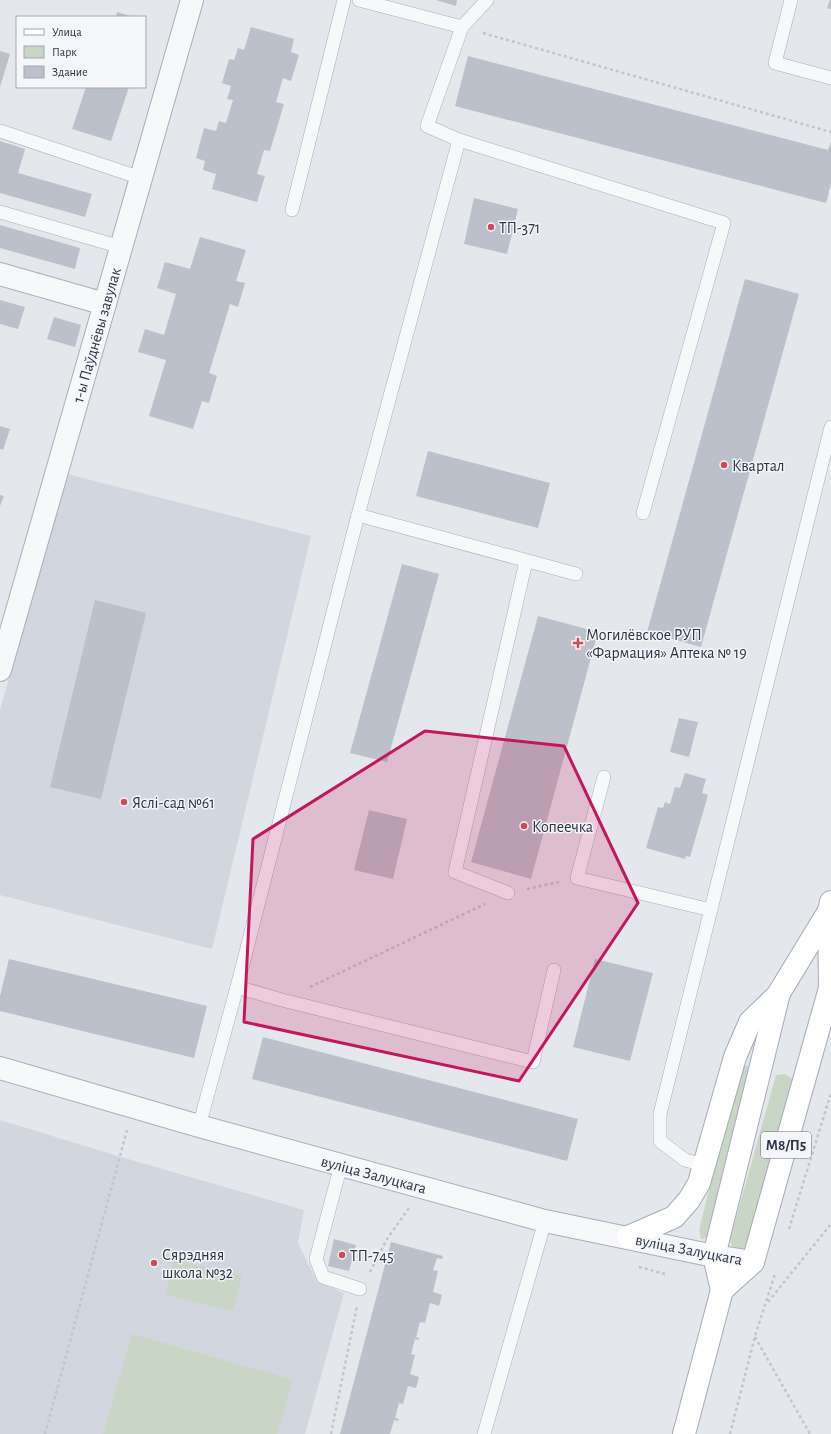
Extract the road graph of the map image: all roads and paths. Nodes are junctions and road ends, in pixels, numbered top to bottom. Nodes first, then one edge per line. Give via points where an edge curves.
1 (192, 0) edge
2 (344, 0) edge
3 (359, 0) edge
4 (487, 0) edge
5 (791, 0) edge
6 (462, 27) junction
7 (831, 78) edge
8 (0, 130) edge
9 (831, 132) edge
10 (459, 140) junction
11 (141, 178) junction
12 (292, 210) dead end
13 (0, 212) edge
14 (121, 247) junction
15 (0, 274) edge
16 (105, 304) junction
17 (831, 427) edge
18 (643, 513) dead end
19 (358, 515) junction
20 (526, 561) junction
21 (576, 574) dead end
22 (0, 670) edge
23 (604, 777) dead end
24 (577, 878) junction
25 (508, 893) junction
26 (830, 907) edge
27 (711, 910) junction
28 (554, 970) dead end
29 (237, 987) junction
30 (780, 993) junction
31 (282, 1000) junction
32 (0, 1068) edge
33 (129, 1125) dead end
34 (199, 1126) junction
35 (341, 1165) junction
36 (704, 1165) junction
37 (545, 1221) junction
38 (831, 1224) edge
39 (628, 1237) junction
40 (714, 1256) junction
41 (753, 1262) junction
42 (636, 1266) dead end
43 (665, 1274) dead end
44 (360, 1290) dead end
45 (722, 1290) junction
46 (766, 1304) dead end
47 (755, 1336) dead end
48 (45, 1434) edge
49 (484, 1434) edge
50 (684, 1434) edge
51 (810, 1434) edge

1 - 11 street, 1-ы Паўднёвы завулак
2 - 12 lane
3 - 6 lane
4 - 6 lane
5 - 7 lane via 775,63
6 - 9 path
6 - 10 lane via 427,126
8 - 11 lane
10 - 18 lane via 724,223
10 - 19 lane
11 - 14 street, 1-ы Паўднёвы завулак
13 - 14 lane
14 - 16 street, 1-ы Паўднёвы завулак
15 - 16 street
16 - 22 street, 1-ы Паўднёвы завулак
17 - 27 lane
19 - 20 lane
19 - 29 lane
20 - 21 lane
20 - 25 lane via 455,872
23 - 24 lane
24 - 25 path
24 - 27 lane
25 - 31 path
26 - 30 main road
26 - 41 main road, М8/П5 via 830,988
27 - 36 lane via 660,1114 660,1141 685,1160
28 - 31 lane via 533,1062
29 - 31 lane
29 - 34 lane
30 - 36 main road via 750,1022 735,1057
30 - 40 main road
32 - 34 street, вуліца Залуцкага
33 - 48 path
34 - 35 street, вуліца Залуцкага
35 - 37 street, вуліца Залуцкага
35 - 44 lane via 316,1260 323,1277
36 - 39 main road via 699,1183 674,1217
37 - 39 street, вуліца Залуцкага
37 - 49 lane
38 - 46 path
39 - 40 street, вуліца Залуцкага
40 - 41 street, вуліца Залуцкага
40 - 45 main road
41 - 45 main road
42 - 43 path
45 - 50 main road
47 - 51 path

